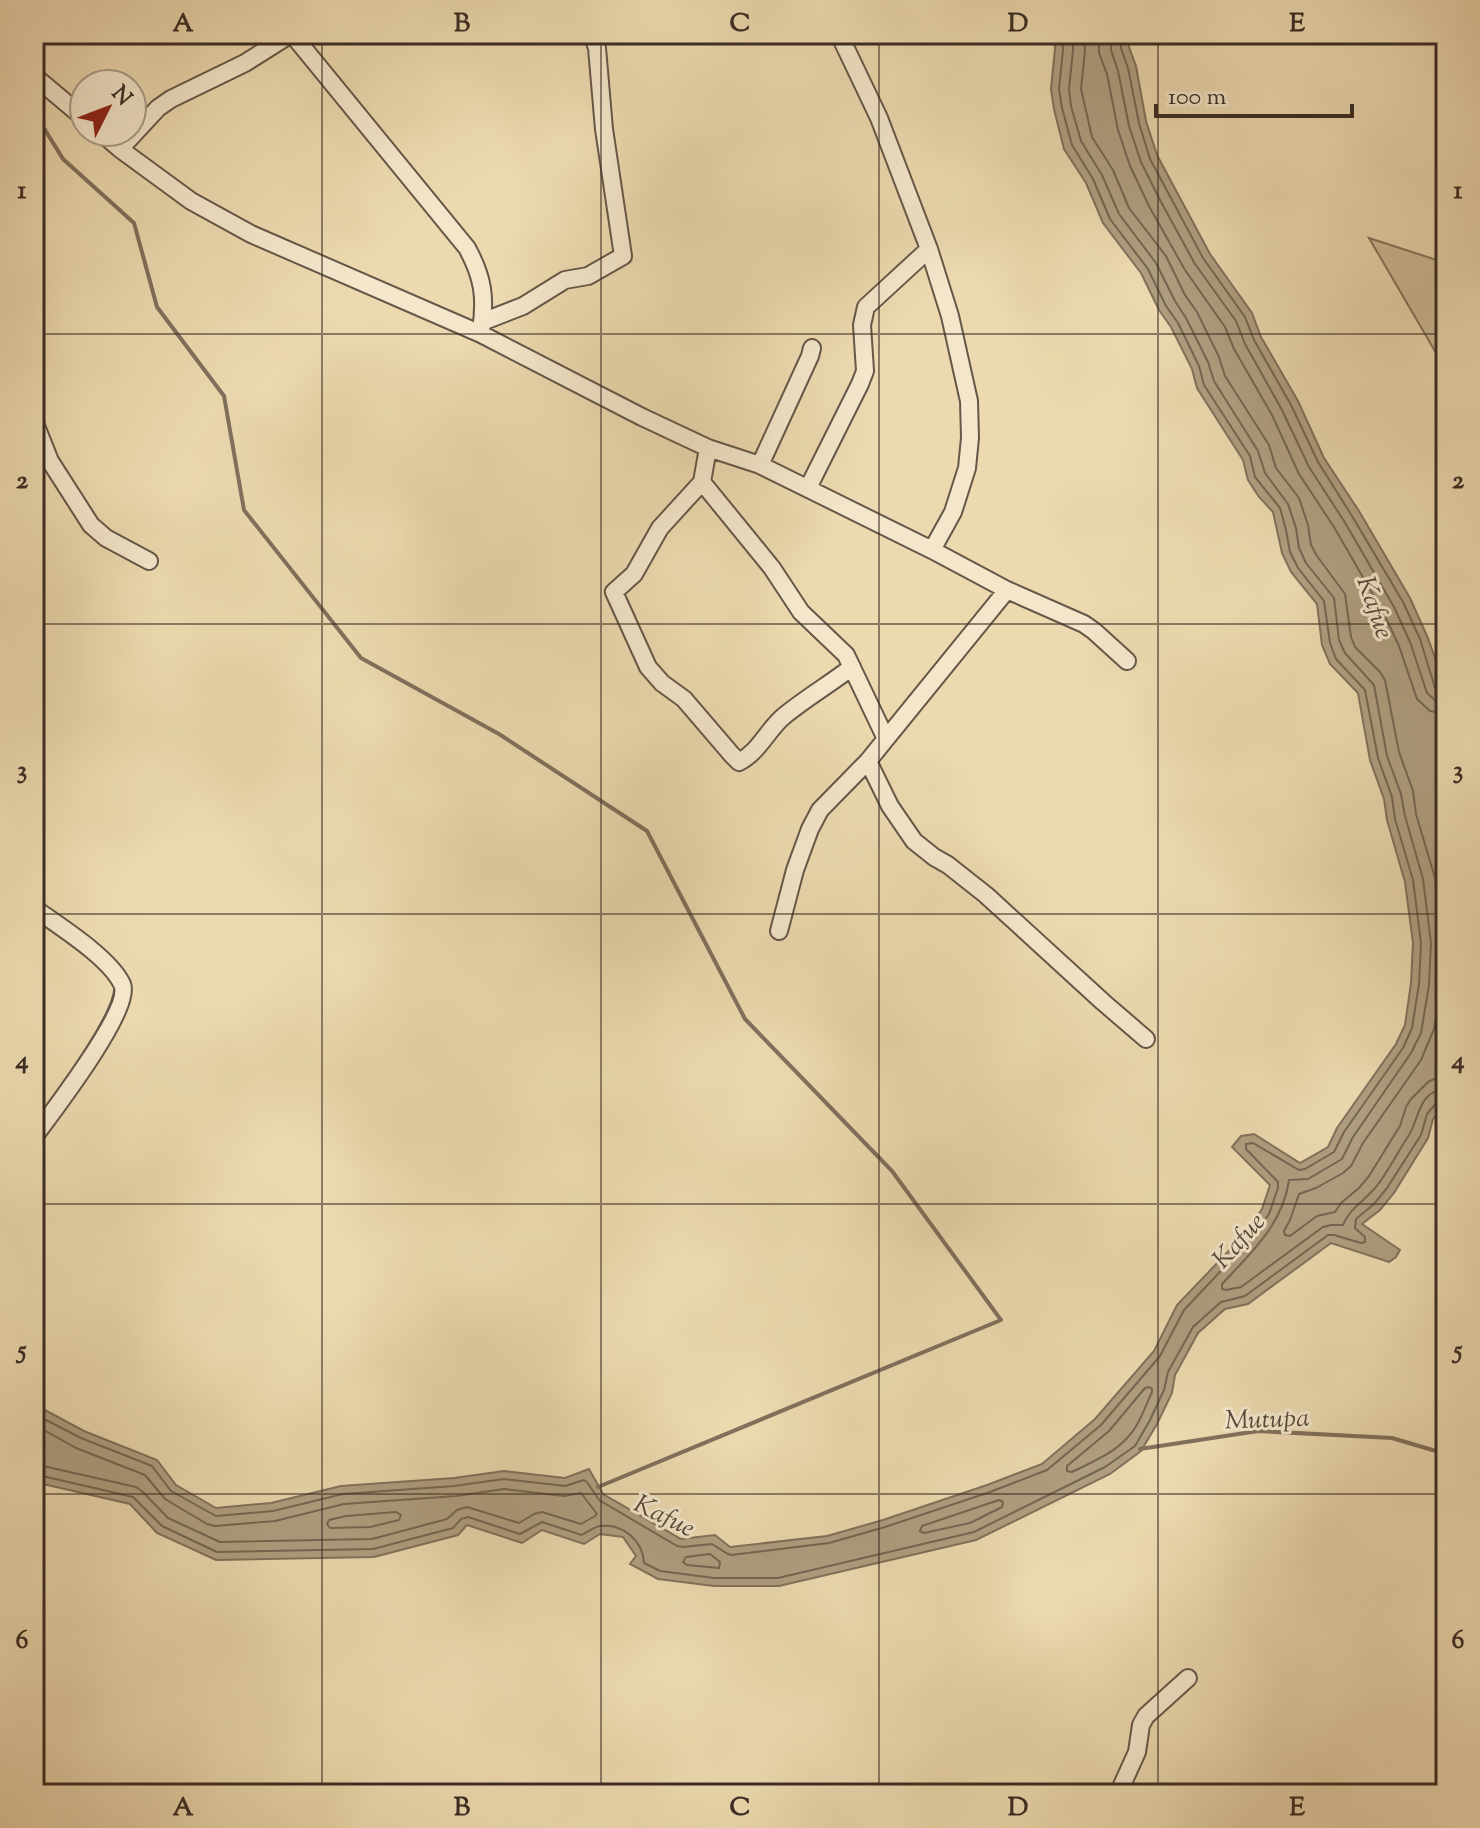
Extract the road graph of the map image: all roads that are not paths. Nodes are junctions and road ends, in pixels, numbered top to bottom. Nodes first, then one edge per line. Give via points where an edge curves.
1 (291, 34) edge
2 (592, 34) edge
3 (839, 34) edge
4 (34, 76) edge
5 (68, 105) edge
6 (120, 149) joint
7 (929, 249) junction
8 (482, 328) junction
9 (812, 348) dead end
10 (34, 421) edge
11 (708, 448) junction
12 (760, 465) junction
13 (702, 482) junction
14 (808, 488) junction
15 (932, 550) junction
16 (149, 561) dead end
17 (1007, 590) junction
18 (1127, 661) dead end
19 (852, 667) junction
20 (886, 739) junction
21 (868, 761) junction
22 (34, 908) edge
23 (779, 931) dead end
24 (1146, 1039) dead end
25 (34, 1137) edge
26 (1188, 1678) dead end
27 (1118, 1794) edge

1 - 6 street via 171,99
1 - 8 street via 467,248 484,293
2 - 8 street via 623,256 588,276 565,280
3 - 7 street via 879,118
4 - 5 street
6 - 8 street via 191,201 251,234
7 - 14 street via 866,307 865,371
7 - 15 street via 969,401 970,438 963,483
8 - 11 street
9 - 12 street
10 - 16 street via 50,461 91,525
11 - 12 street
11 - 13 street
12 - 14 street
13 - 19 street via 801,612
13 - 19 street via 660,528 634,574 614,592 653,674 684,699 739,762 781,718
14 - 15 street
15 - 17 street
17 - 18 street via 1084,624
17 - 20 street
19 - 20 street
20 - 21 street
21 - 23 street via 815,819
21 - 24 street via 914,841 986,895
22 - 25 street via 93,952 124,990 93,1055
26 - 27 street via 1146,1716

